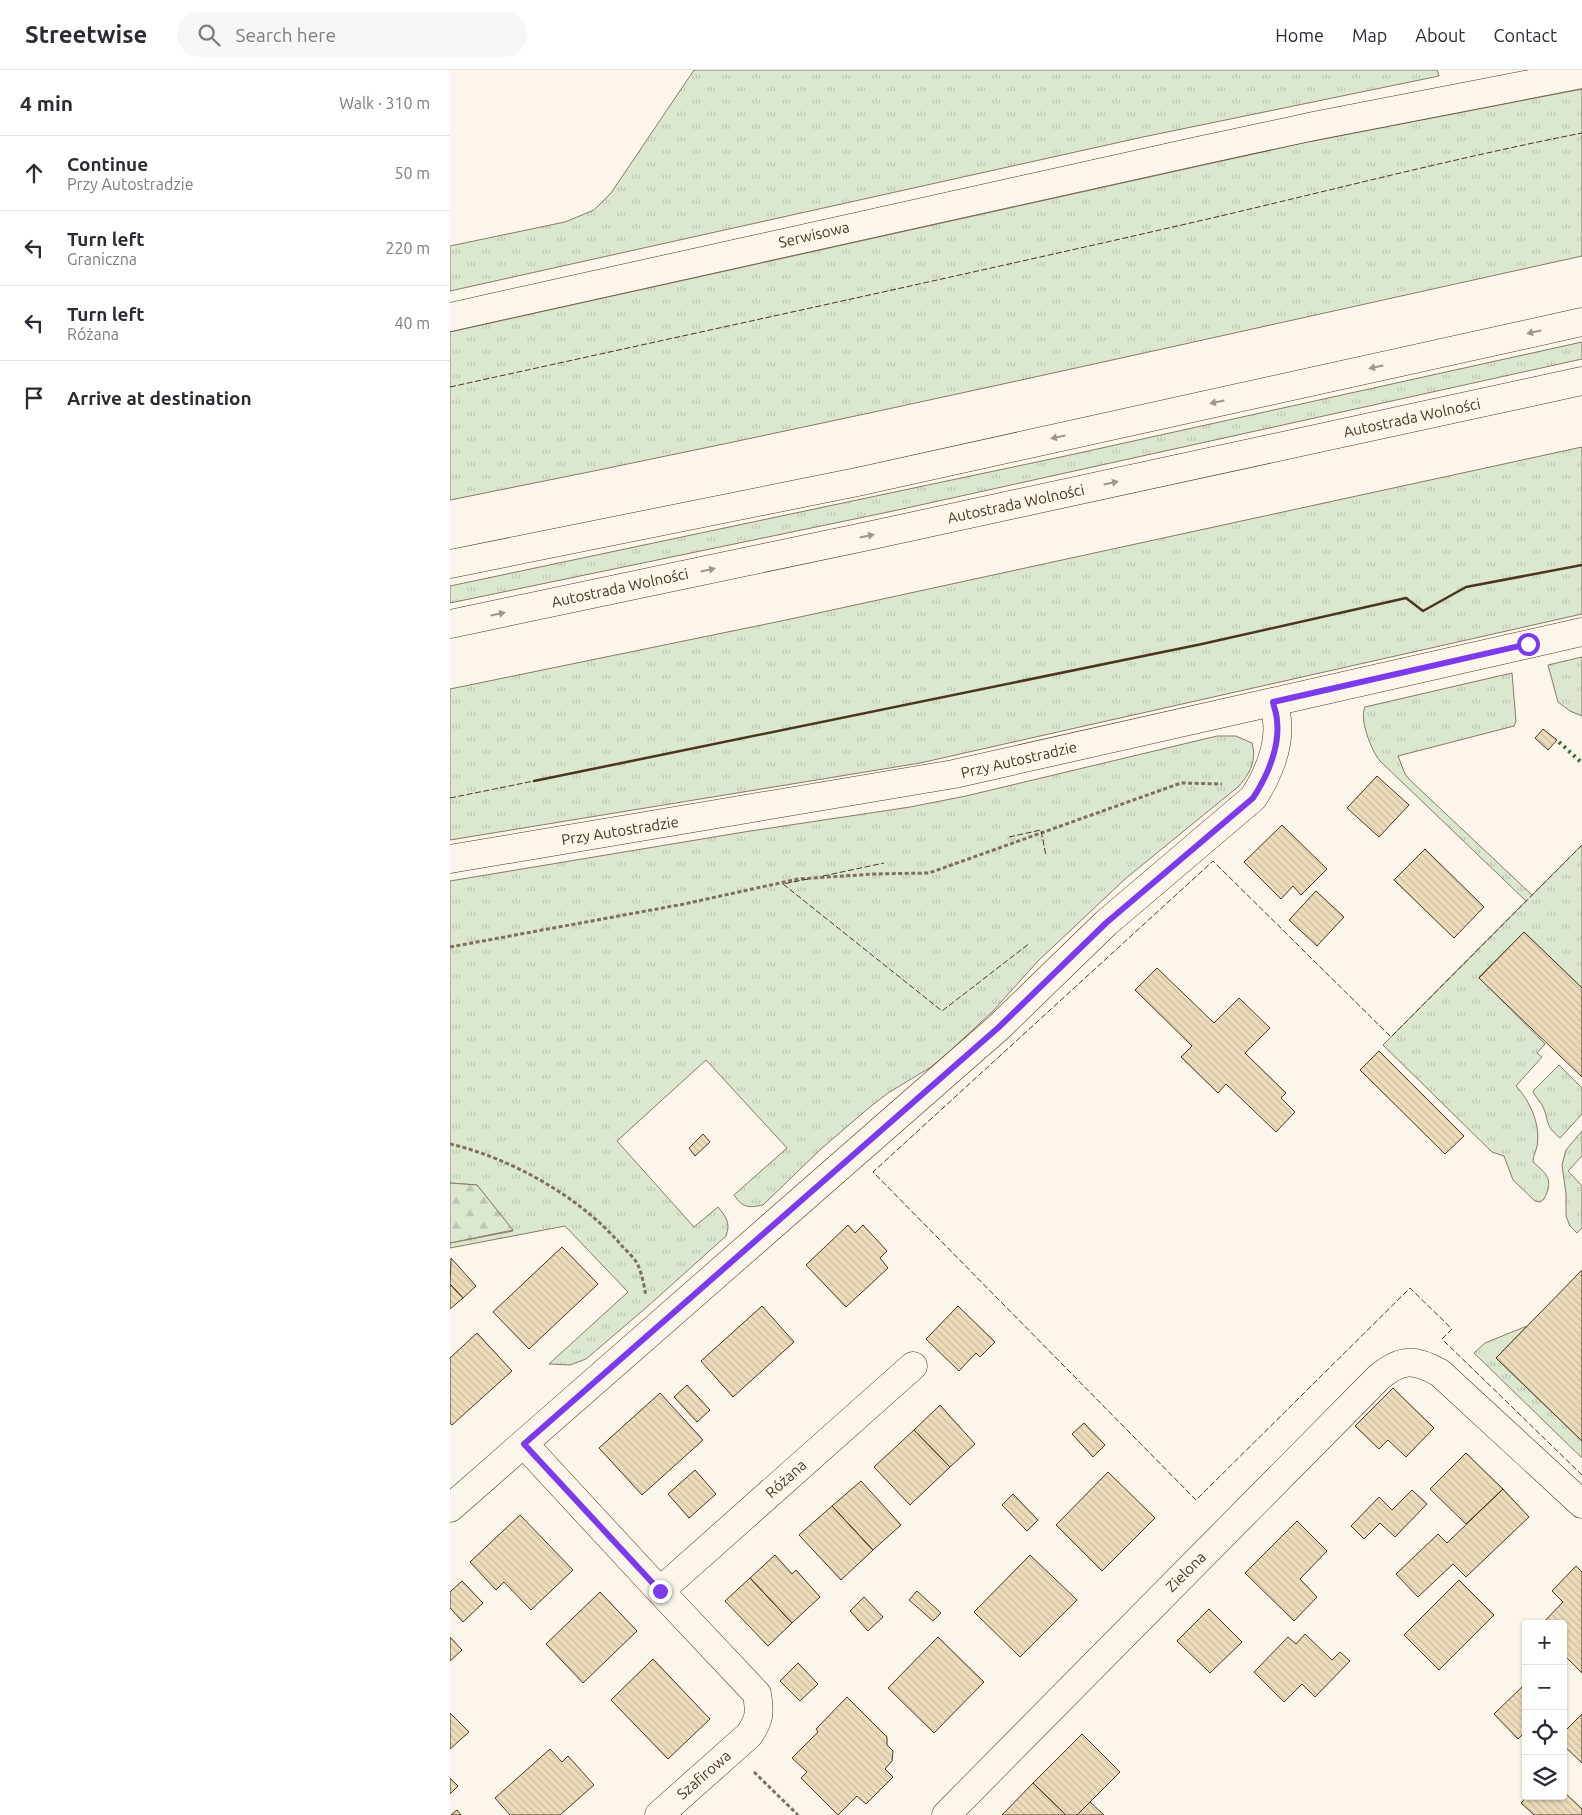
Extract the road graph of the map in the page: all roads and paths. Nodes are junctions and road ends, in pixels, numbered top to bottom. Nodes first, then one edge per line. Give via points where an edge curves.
1 (1582, 74) edge
2 (450, 317) edge
3 (1582, 322) edge
4 (1582, 381) edge
5 (450, 564) edge
6 (450, 624) edge
7 (1582, 632) edge
8 (1273, 702) junction
9 (1262, 784) junction
10 (450, 859) edge
11 (450, 947) edge
12 (450, 1144) edge
13 (664, 1320) junction
14 (913, 1366) dead end
15 (524, 1444) junction
16 (1582, 1504) edge
17 (450, 1508) edge
18 (660, 1591) junction
19 (740, 1743) junction
20 (659, 1815) edge
21 (798, 1815) edge
22 (946, 1815) edge

1 - 2 main road, Serwisowa via 1178,155
3 -> 5 main road via 857,482
6 -> 4 main road, Autostrada Wolności
7 - 8 main road, Przy Autostradzie
8 - 9 main road via 1278,731
8 - 10 main road, Przy Autostradzie via 909,783
9 - 11 path via 1181,783 929,873 798,879 684,904
9 - 13 main road via 1253,798 1106,923 991,1033
12 - 13 path via 529,1174 581,1207 612,1234 636,1263 647,1302
13 - 15 main road
14 - 18 main road, Różana
15 - 17 main road
15 - 18 main road
16 - 22 main road, Zielona via 1440,1373 1415,1362 1392,1367
18 - 19 main road via 756,1694 760,1710 757,1723
19 - 20 main road, Szafirowa
19 - 21 path

